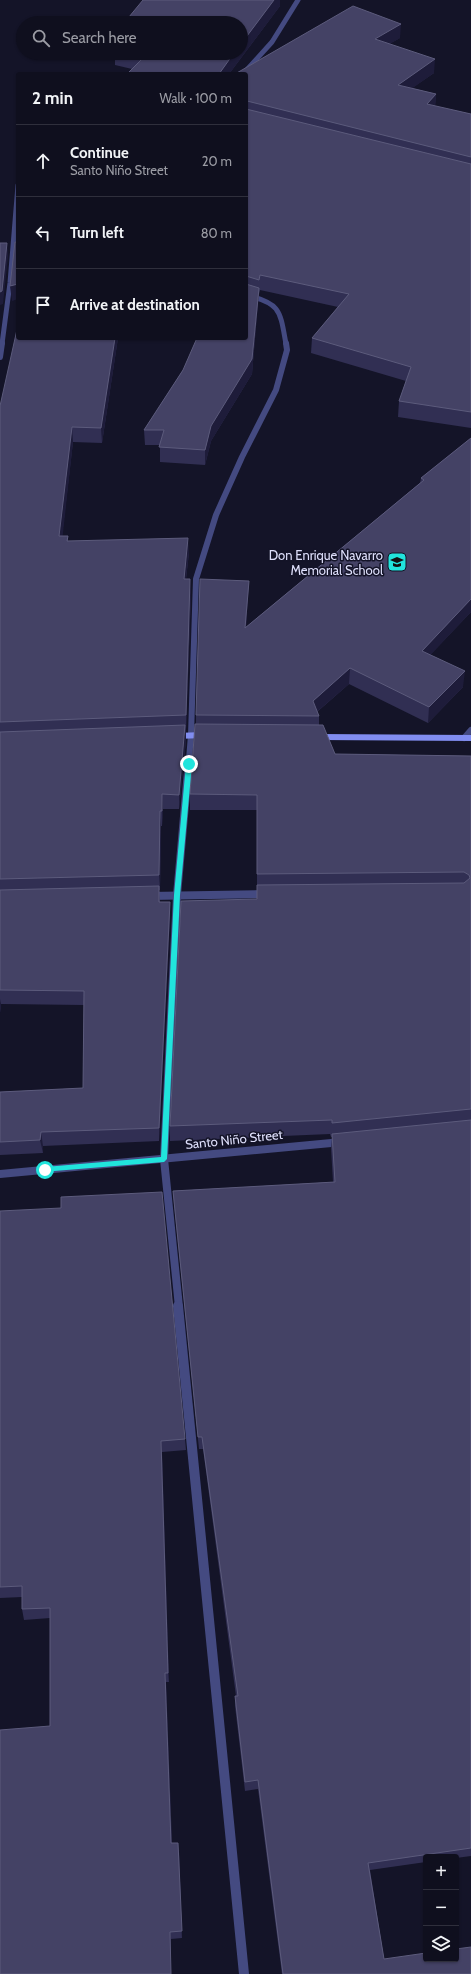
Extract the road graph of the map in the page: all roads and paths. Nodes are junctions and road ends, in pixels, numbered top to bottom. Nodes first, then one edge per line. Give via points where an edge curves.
1 (298, 0) edge
2 (244, 72) edge
3 (16, 210) edge
4 (10, 284) junction
5 (16, 284) edge
6 (248, 295) edge
7 (2, 329) edge
8 (0, 357) edge
9 (471, 730) edge
10 (191, 735) junction
11 (167, 736) edge
12 (215, 736) edge
13 (308, 737) edge
14 (467, 738) edge
15 (272, 894) edge
16 (177, 895) junction
17 (139, 896) edge
18 (353, 1141) edge
19 (164, 1159) junction
20 (0, 1174) edge
21 (244, 1974) edge

1 - 2 street via 272,42
3 - 4 street
4 - 5 street
4 - 7 street
6 - 10 street via 264,299 282,316 287,350 276,390 216,515 196,579
7 - 8 street
9 - 14 street
10 - 11 main road
10 - 12 main road
10 - 16 street
13 - 14 main road
15 - 16 street
16 - 17 street
16 - 19 street
18 - 19 street, Santo Niño Street
19 - 20 street, Santo Niño Street
19 - 21 street

